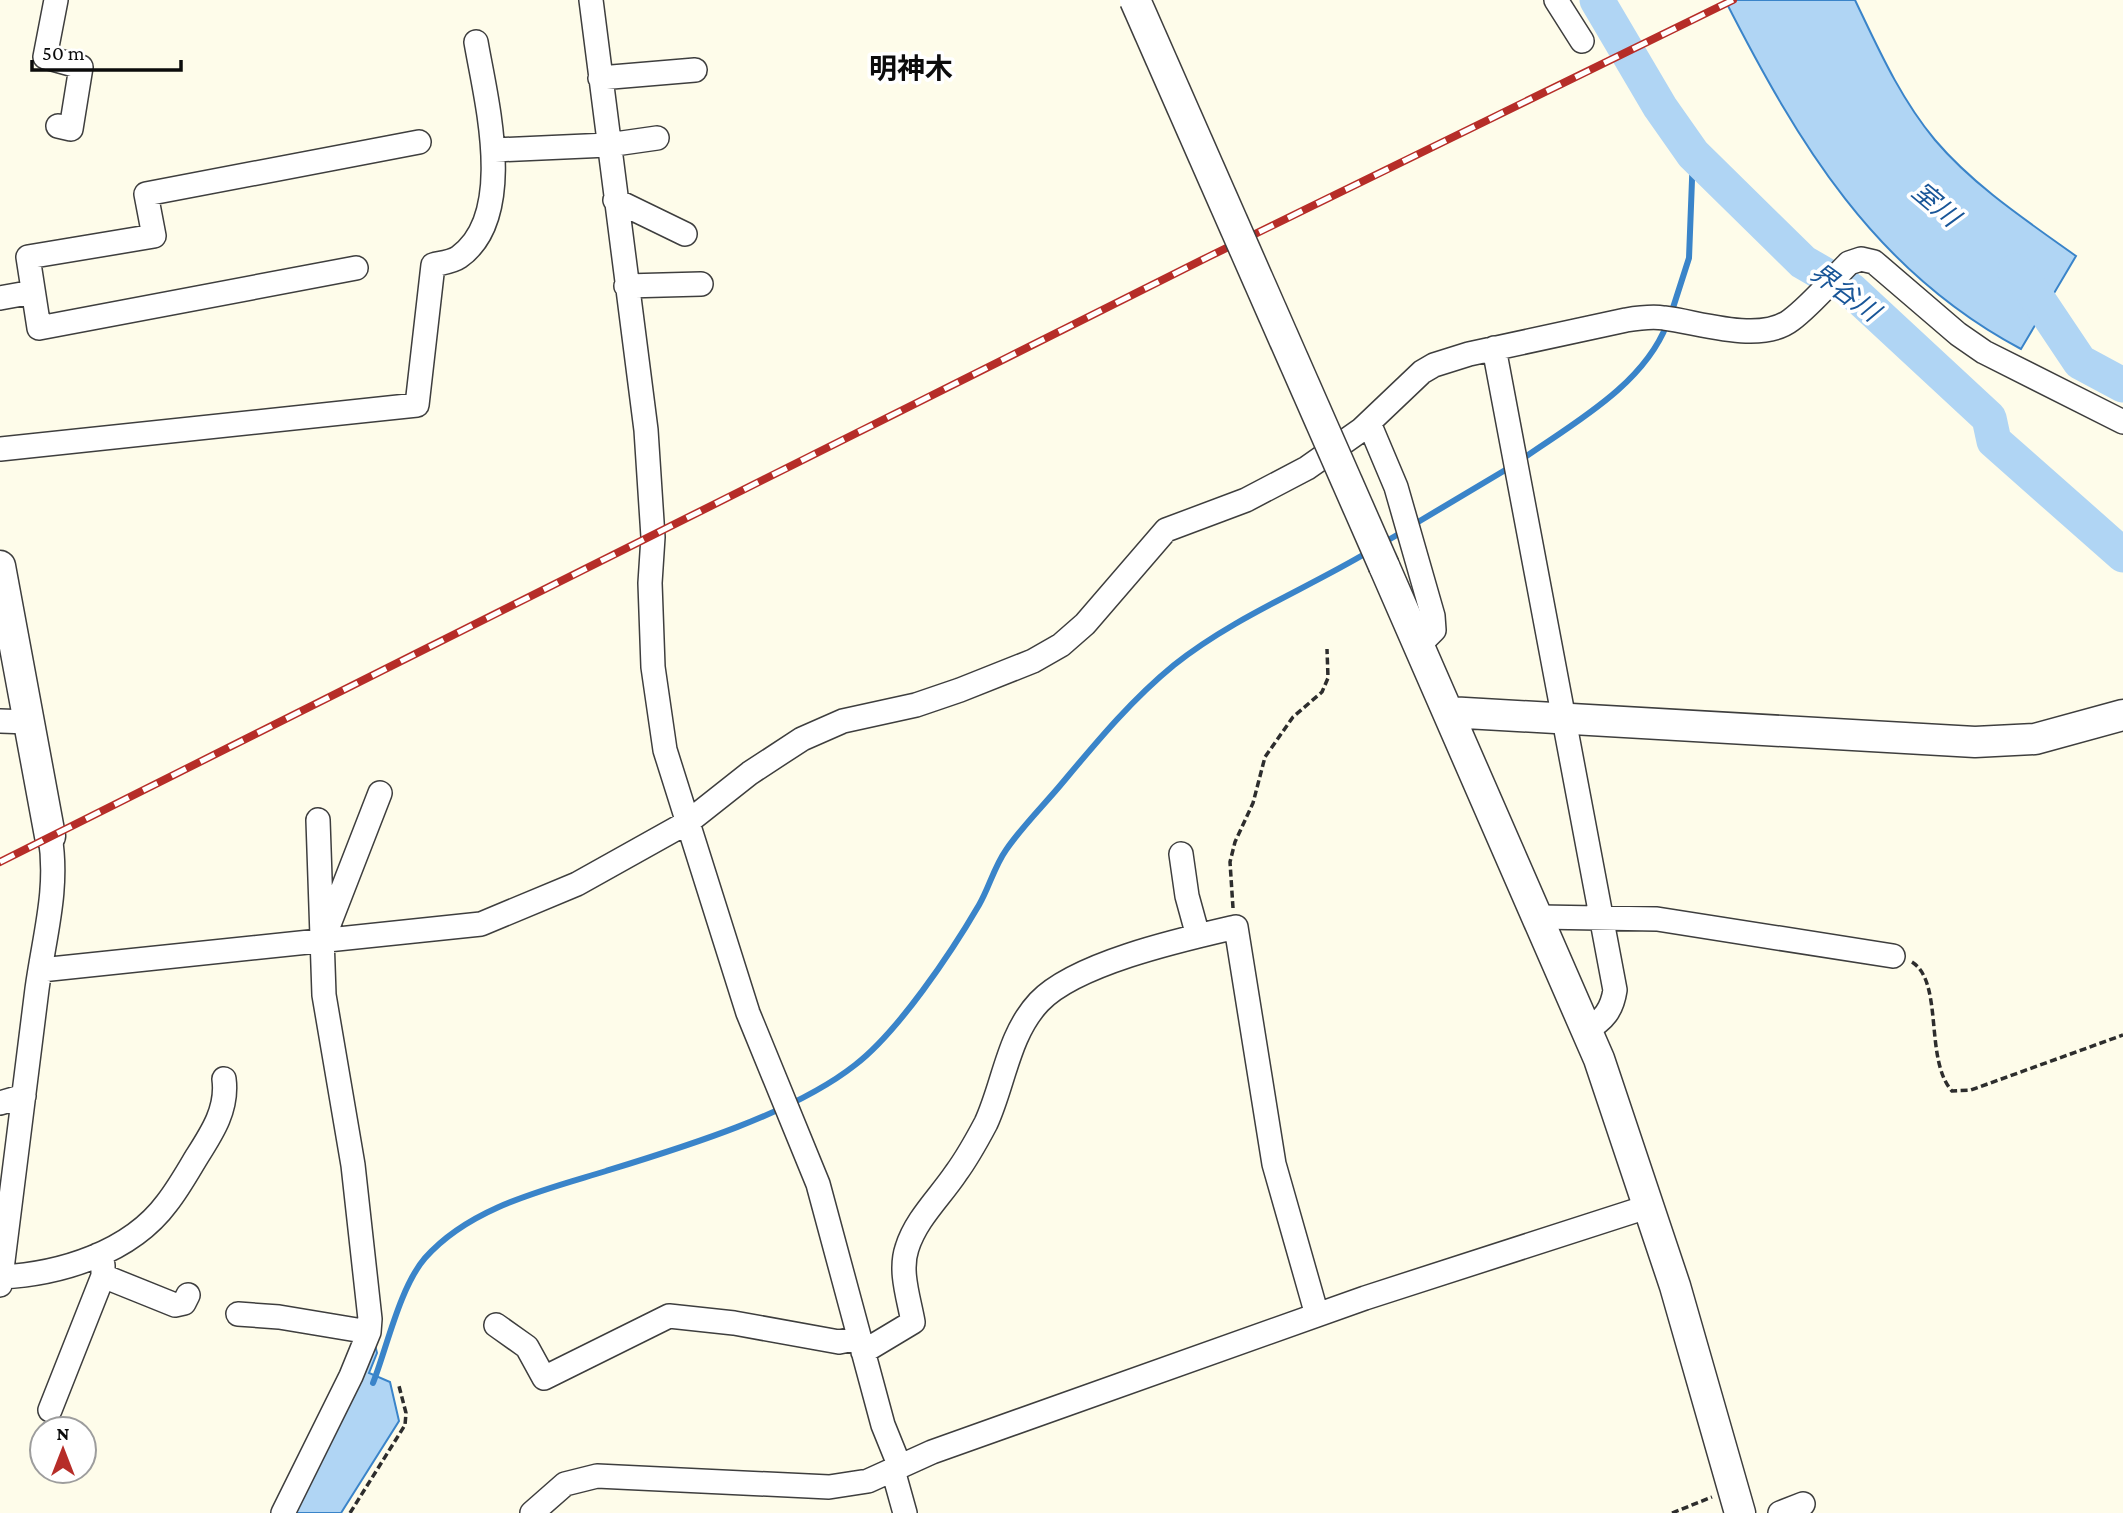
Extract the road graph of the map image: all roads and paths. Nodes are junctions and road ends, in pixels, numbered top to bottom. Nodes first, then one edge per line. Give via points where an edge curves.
1 (56, 0) edge
2 (591, 0) edge
3 (1135, 0) edge
4 (1556, 0) edge
5 (1582, 41) dead end
6 (476, 42) dead end
7 (695, 70) dead end
8 (600, 78) junction
9 (58, 126) dead end
10 (657, 138) dead end
11 (419, 142) dead end
12 (608, 145) junction
13 (495, 150) junction
14 (615, 200) junction
15 (685, 234) dead end
16 (356, 268) dead end
17 (701, 284) dead end
18 (626, 286) junction
19 (33, 292) junction
20 (0, 298) edge
21 (1494, 348) junction
22 (2123, 422) edge
23 (1369, 423) junction
24 (0, 449) edge
25 (0, 566) edge
26 (1419, 645) junction
27 (1327, 649) dead end
28 (1448, 712) junction
29 (2123, 715) edge
30 (1563, 718) junction
31 (14, 721) edge
32 (380, 793) dead end
33 (318, 820) dead end
34 (688, 822) junction
35 (50, 836) joint
36 (1181, 854) dead end
37 (1539, 918) junction
38 (1603, 918) junction
39 (1236, 927) junction
40 (1198, 936) junction
41 (323, 941) junction
42 (1893, 956) joint
43 (41, 970) junction
44 (1586, 1030) junction
45 (2123, 1035) edge
46 (224, 1079) dead end
47 (24, 1096) junction
48 (0, 1103) edge
49 (1650, 1206) junction
50 (5, 1211) edge
51 (100, 1266) junction
52 (1, 1281) edge
53 (188, 1295) dead end
54 (238, 1314) dead end
55 (1317, 1315) junction
56 (496, 1325) dead end
57 (369, 1332) junction
58 (861, 1345) junction
59 (399, 1386) dead end
60 (50, 1410) dead end
61 (896, 1468) junction
62 (1737, 1500) edge
63 (1803, 1504) dead end
64 (283, 1513) edge
65 (350, 1513) edge
66 (532, 1513) edge
67 (905, 1513) edge
68 (1672, 1513) edge
69 (1780, 1513) edge

1 - 9 street via 45,57 81,67 71,128
2 - 8 street
3 - 26 street, bridge
4 - 5 street
6 - 13 street
7 - 8 street
8 - 12 street
10 - 12 street
11 - 19 street via 146,194 154,236 28,257
12 - 13 street
12 - 14 street
13 - 24 street via 483,231 458,258 433,265 417,405
14 - 15 street
14 - 18 street
16 - 19 street via 39,328
17 - 18 street
18 - 34 street via 646,430 658,716
19 - 20 street
21 - 22 street via 1626,320 1669,319 1764,330 1790,320 1849,263 1861,259 1874,262 1984,352
21 - 23 street via 1433,365
21 - 30 street
23 - 26 street via 1396,486 1433,616 1434,630
23 - 34 street via 1286,480 1166,530 1085,624 1061,645 960,690 843,721 802,739
25 - 31 street
26 - 28 street
27 - 39 path via 1328,678 1322,692 1293,717 1265,757 1254,803 1235,842 1229,877
28 - 30 street
28 - 37 street
29 - 30 street via 2035,740 1975,742
30 - 38 street
31 - 35 street
32 - 41 street
33 - 41 street
34 - 41 street via 577,884 481,924
34 - 58 street via 748,1013 818,1184
35 - 43 street via 52,903
36 - 40 street
37 - 38 street
37 - 44 street
38 - 42 street via 1683,922
38 - 44 street via 1615,990 1613,1006
39 - 40 street
39 - 55 street via 1273,1164
40 - 58 street via 1155,946 1101,967 1039,1002 1018,1035 986,1122 906,1249 904,1272 913,1322
41 - 43 street
41 - 57 street via 324,995 353,1165
42 - 45 path via 1916,965 1926,977 1934,1042 1946,1085 1952,1091 1971,1090
43 - 47 street
44 - 49 street
46 - 51 street via 226,1099 211,1135 167,1204
47 - 48 street
47 - 50 street
49 - 55 street
49 - 62 street
50 - 52 street
51 - 52 street
51 - 53 street via 175,1304 184,1303
51 - 60 street
54 - 57 street
55 - 61 street
56 - 58 street via 527,1348 544,1378 670,1316
57 - 64 street
58 - 61 street
59 - 65 path via 405,1425
61 - 66 street via 830,1488 597,1476 565,1483
61 - 67 street
62 - 68 path
63 - 69 street

